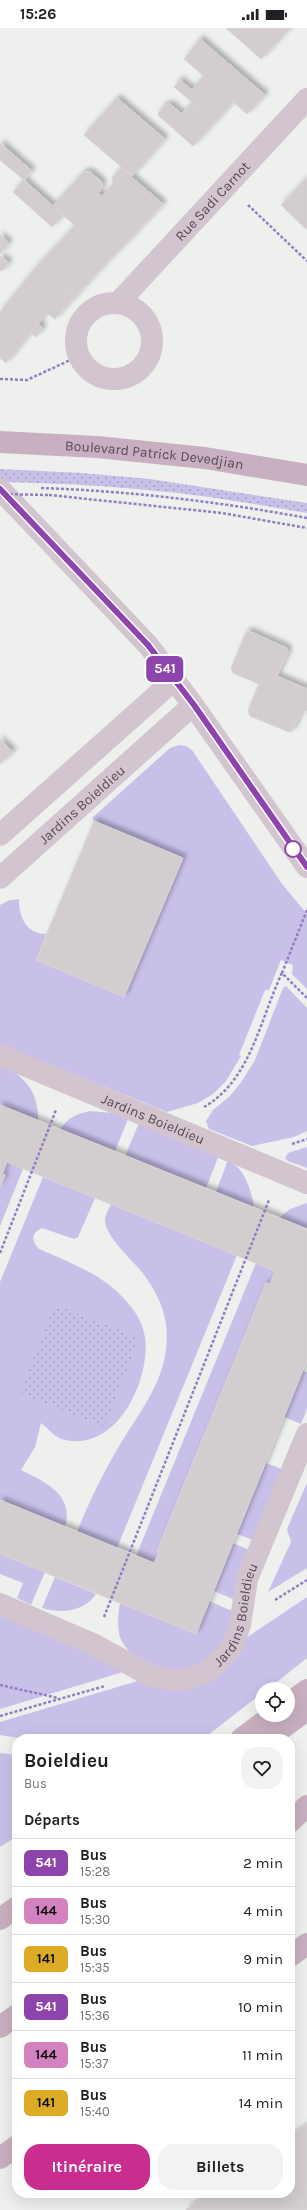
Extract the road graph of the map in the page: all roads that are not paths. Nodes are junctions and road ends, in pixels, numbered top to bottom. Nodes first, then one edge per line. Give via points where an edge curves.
1 (307, 99) edge
2 (118, 303) junction
3 (0, 442) edge
4 (307, 475) edge
5 (0, 489) edge
6 (174, 680) junction
7 (194, 705) junction
8 (107, 739) junction
9 (128, 763) junction
10 (0, 835) edge
11 (307, 867) edge
12 (0, 878) edge
13 (0, 1055) edge
14 (307, 1183) edge
15 (307, 1434) edge
16 (0, 1604) edge
17 (307, 1690) edge
18 (295, 1699) edge
19 (307, 1710) edge
20 (264, 1722) edge
21 (248, 1734) edge
22 (274, 1734) edge
23 (307, 1806) edge
24 (295, 1817) edge
25 (12, 1911) edge
26 (0, 1919) edge
27 (12, 1922) edge
28 (0, 1930) edge
29 (307, 1944) edge
30 (295, 1952) edge
31 (12, 2019) edge
32 (0, 2027) edge
33 (12, 2150) edge
34 (0, 2158) edge

1 - 2 street, Rue Sadi Carnot
2 - 2 street via 132,307 142,315 149,326 151,349 146,361 136,371 125,377 110,379 97,375 86,367 79,356 76,336 80,323 92,309
3 - 4 main road, Boulevard Patrick Devedjian via 97,447 205,458
5 - 6 street via 148,645
6 - 7 street
6 - 8 street
7 - 9 street, Jardins Boieldieu
7 - 11 street
8 - 9 street, Jardins Boieldieu
8 - 10 street
9 - 12 street, Jardins Boieldieu
13 - 14 street, Jardins Boieldieu
15 - 16 street, Jardins Boieldieu via 247,1580 240,1625 233,1645 207,1672 191,1678 164,1680 145,1674 93,1644
17 - 18 main road
19 - 22 main road
20 - 21 main road
23 - 24 main road
25 - 26 main road
27 - 28 main road
29 - 30 main road
31 - 32 main road
33 - 34 main road

